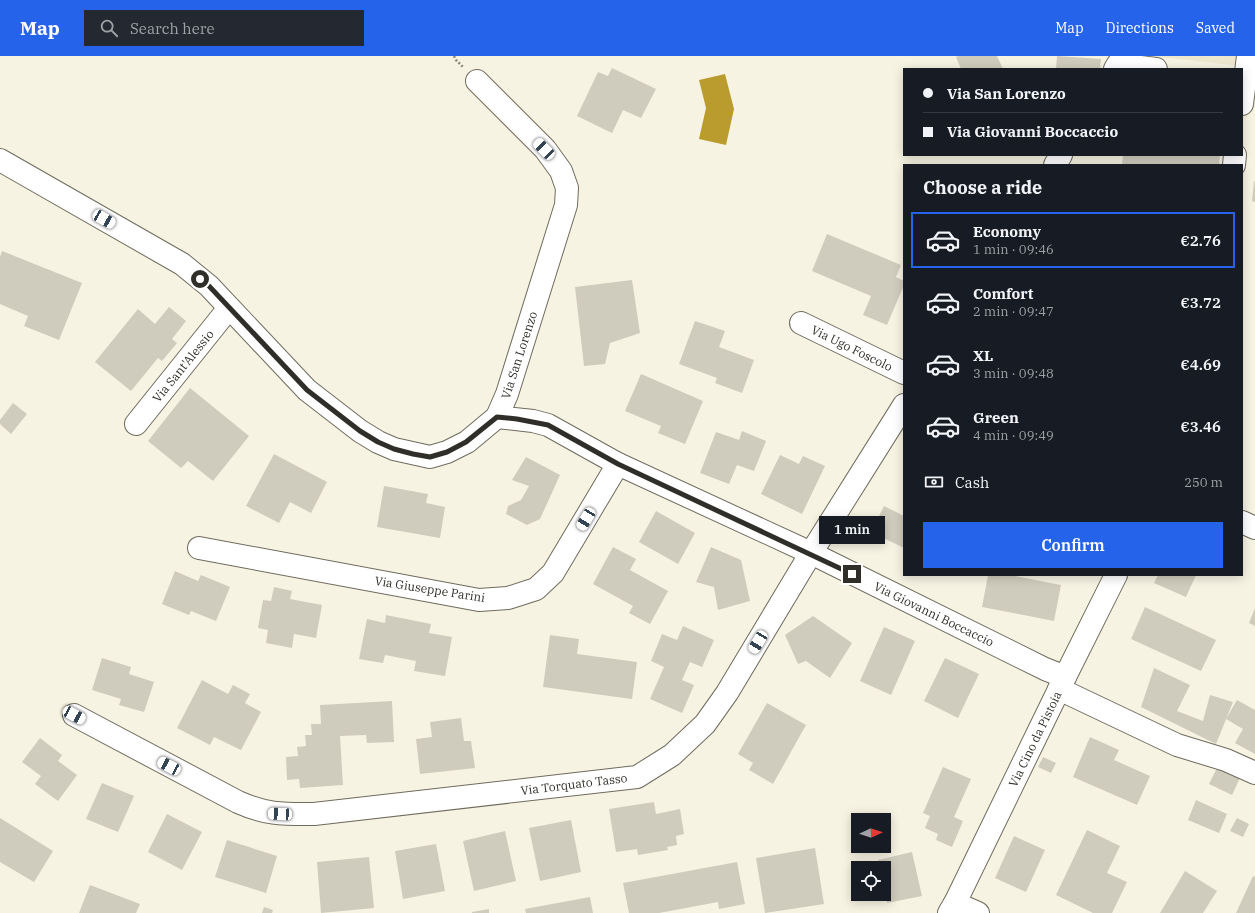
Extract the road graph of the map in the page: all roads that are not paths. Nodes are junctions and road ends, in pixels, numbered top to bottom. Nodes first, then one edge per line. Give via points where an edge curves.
1 (1248, 56) edge
2 (1116, 68) edge
3 (1148, 68) edge
4 (1247, 80) edge
5 (477, 81) dead end
6 (1243, 99) edge
7 (0, 160) edge
8 (229, 308) junction
9 (801, 323) dead end
10 (903, 373) edge
11 (903, 407) edge
12 (497, 417) junction
13 (136, 424) dead end
14 (618, 464) junction
15 (1243, 522) edge
16 (1255, 528) edge
17 (199, 548) dead end
18 (811, 553) junction
19 (1116, 576) edge
20 (1062, 683) junction
21 (74, 715) dead end
22 (1255, 773) edge
23 (947, 910) edge
24 (978, 913) edge

1 - 4 street
2 - 3 street via 1118,64
4 - 6 street
5 - 12 street, Via San Lorenzo via 544,149 561,171 567,188 564,213 507,394
7 - 8 street, Via San Lorenzo via 182,264 209,286
8 - 12 street, Via San Lorenzo via 307,390 360,431 394,449 430,457 447,452 466,442
8 - 13 street, Via Sant'Alessio
9 - 10 street, Via Ugo Foscolo
11 - 18 street, Via Torquato Tasso
12 - 14 street, Via Giovanni Boccaccio via 548,425
14 - 17 street, Via Giuseppe Parini via 553,573 536,589 508,598 479,600
14 - 18 street, Via Giovanni Boccaccio
15 - 16 street
18 - 20 street, Via Giovanni Boccaccio via 1045,669
18 - 21 street, Via Torquato Tasso via 727,693 705,724 672,755 637,777 314,814 270,813 254,810 238,802
19 - 20 street, Via Cino da Pistoia
20 - 22 street, Via Giovanni Boccaccio via 1177,745 1226,760
20 - 23 street, Via Cino da Pistoia
23 - 24 street

